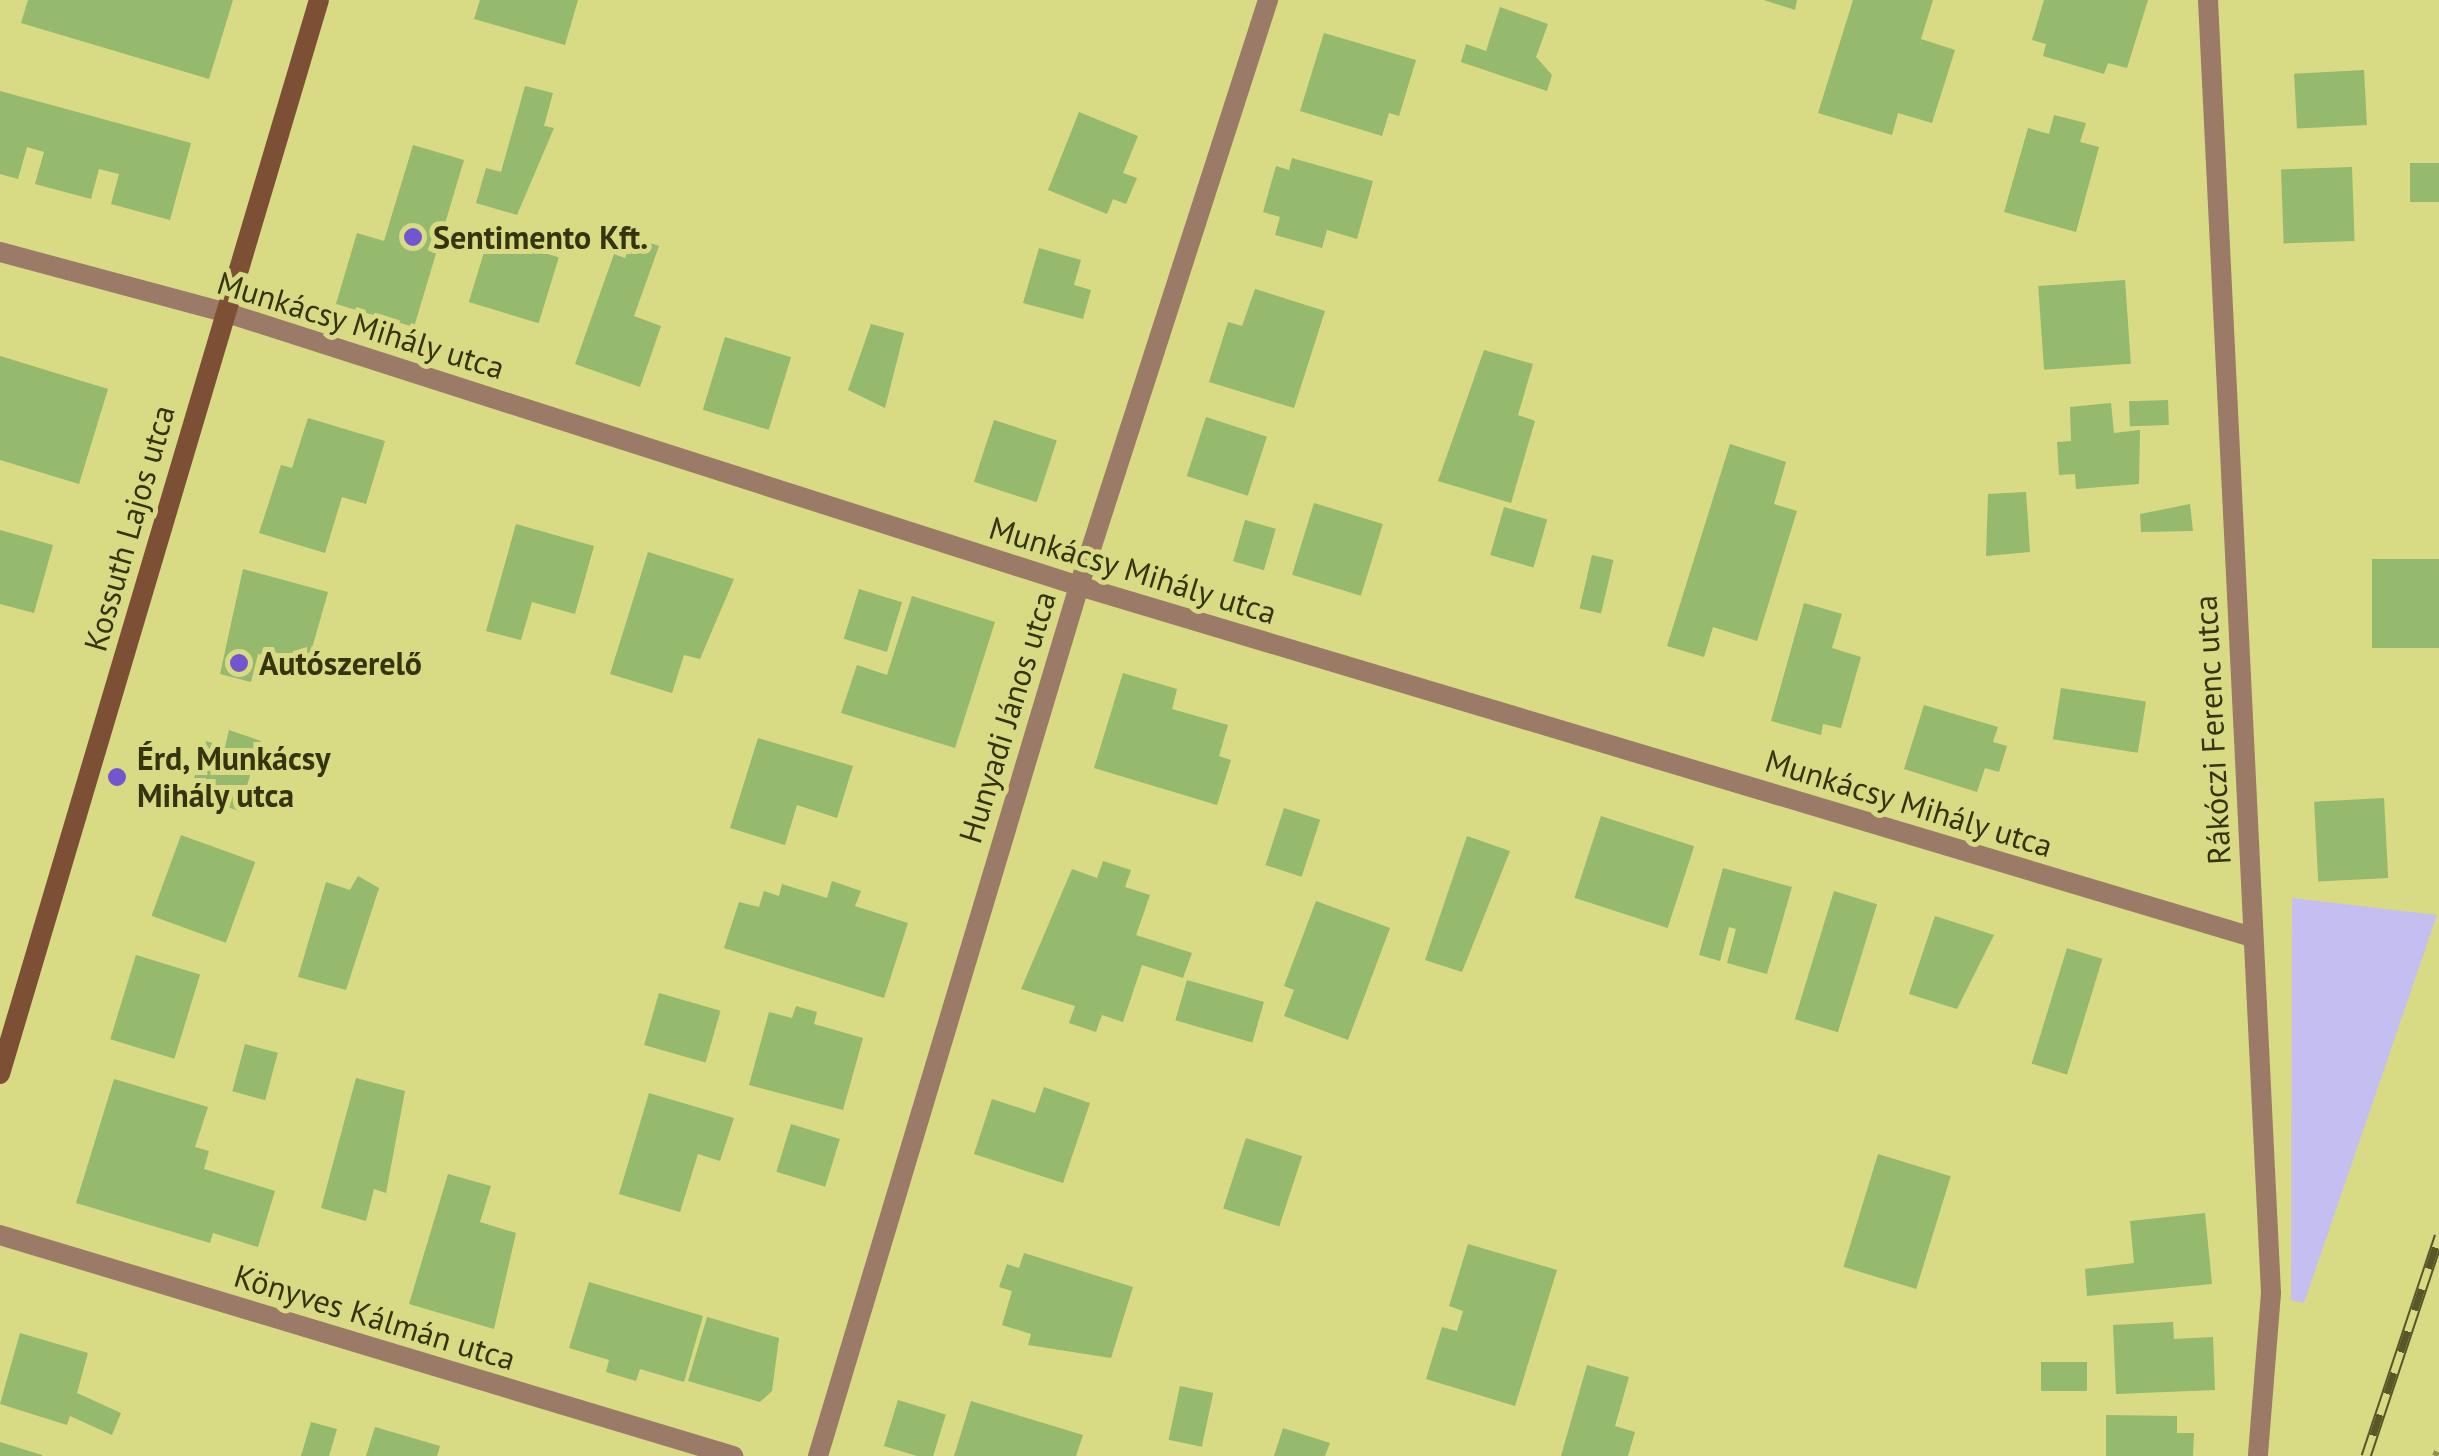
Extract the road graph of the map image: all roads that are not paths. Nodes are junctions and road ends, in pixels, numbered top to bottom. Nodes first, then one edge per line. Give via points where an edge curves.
1 (319, 0) edge
2 (1268, 0) edge
3 (2208, 0) edge
4 (0, 252) edge
5 (224, 312) junction
6 (1078, 586) junction
7 (2252, 937) junction
8 (0, 1074) edge
9 (0, 1235) edge
10 (733, 1456) edge
11 (818, 1456) edge
12 (2258, 1456) edge

1 - 5 street, Kossuth Lajos utca
2 - 6 street, Hunyadi János utca
3 - 7 street, Rákóczi Ferenc utca
4 - 5 street, Munkácsy Mihály utca
5 - 6 street, Munkácsy Mihály utca
5 - 8 street, Kossuth Lajos utca
6 - 7 street, Munkácsy Mihály utca
6 - 11 street, Hunyadi János utca
7 - 12 street, Rákóczi Ferenc utca via 2270,1294
9 - 10 street, Könyves Kálmán utca

